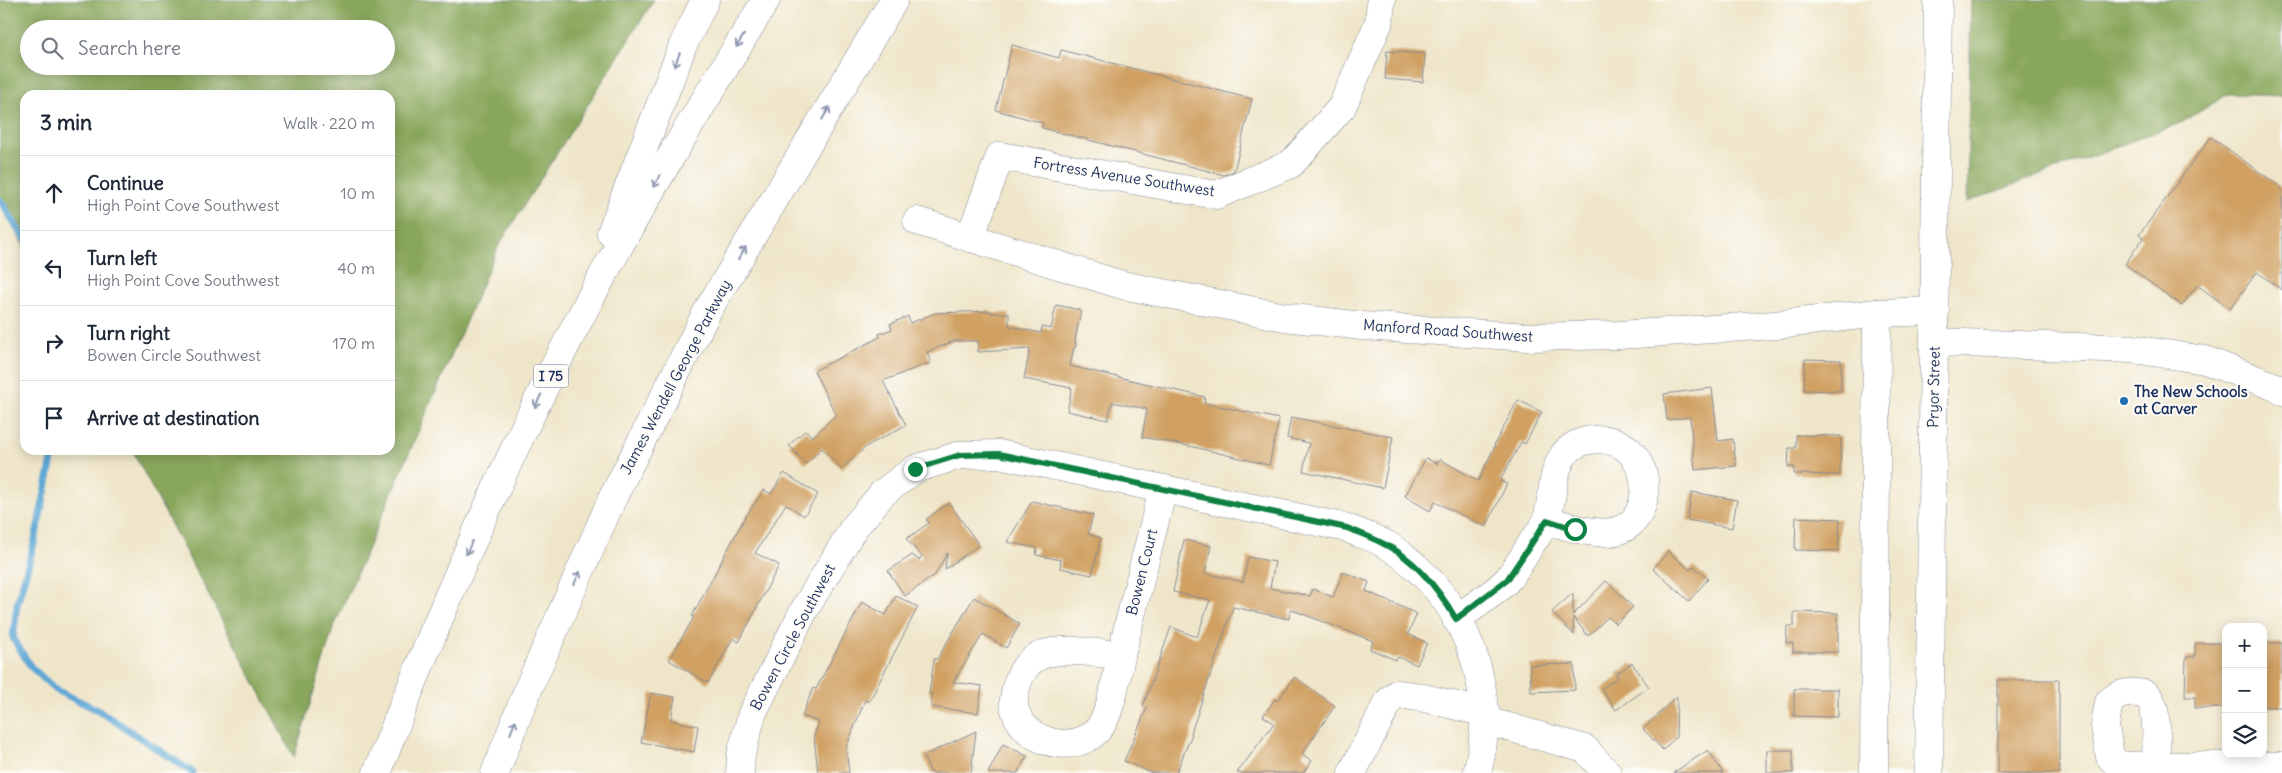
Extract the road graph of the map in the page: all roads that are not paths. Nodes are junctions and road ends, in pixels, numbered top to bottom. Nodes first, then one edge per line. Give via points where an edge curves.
1 (705, 0) edge
2 (766, 0) edge
3 (894, 0) edge
4 (901, 0) edge
5 (1381, 0) edge
6 (1938, 0) edge
7 (872, 36) junction
8 (917, 221) dead end
9 (970, 238) junction
10 (1935, 311) junction
11 (1877, 313) junction
12 (573, 331) junction
13 (1935, 342) junction
14 (2282, 392) edge
15 (1163, 489) junction
16 (1547, 520) dead end
17 (1456, 619) junction
18 (1121, 655) dead end
19 (1485, 717) junction
20 (2156, 766) dead end
21 (2282, 766) edge
22 (2206, 770) edge
23 (378, 773) edge
24 (495, 773) edge
25 (740, 773) edge
26 (1352, 773) edge
27 (1477, 773) edge
28 (1607, 773) edge
29 (1874, 773) edge
30 (1929, 773) edge

1 -> 12 main road via 683,45
2 -> 12 main road, I 75 via 634,220
3 - 7 main road, James Wendell George Parkway
4 - 7 main road
5 - 9 main road, Fortress Avenue Southwest via 1379,22 1342,107 1291,164 1216,194 1000,156
6 - 10 main road, Pryor Street
24 -> 7 main road, James Wendell George Parkway via 529,686 609,506 695,335
8 - 9 main road, Manford Road Southwest
9 - 11 main road, Manford Road Southwest via 1122,285 1285,317 1362,326 1528,337 1619,335 1775,325
10 - 11 main road, Manford Road Southwest
10 - 13 main road, Pryor Street
11 - 29 main road
12 -> 23 main road, I 75 via 438,618
13 - 14 main road via 2142,351 2205,360
13 - 30 main road, Pryor Street
15 - 17 main road, Bowen Circle Southwest via 1347,528 1387,545 1418,568 1443,596
15 - 18 main road, Bowen Court
15 - 25 main road, Bowen Circle Southwest via 999,454 960,455 915,469 883,493 853,529 803,612 752,714 741,755
16 - 17 main road via 1507,580
17 - 19 main road, Bowen Circle Southwest via 1467,636 1480,673
19 - 26 main road via 1420,697 1397,694 1389,701
19 - 27 main road, Bowen Circle Southwest via 1483,752
19 - 28 main road via 1584,749
20 - 22 main road
21 - 22 main road

